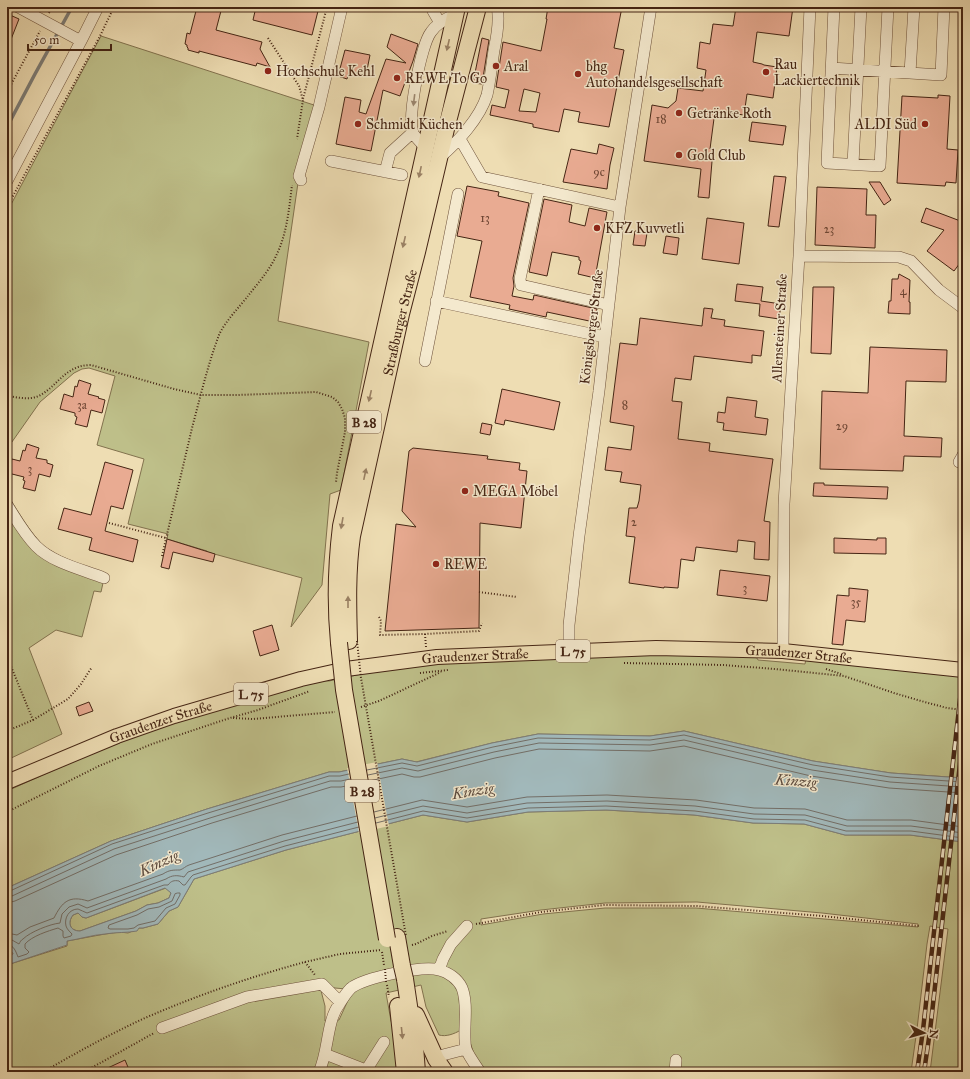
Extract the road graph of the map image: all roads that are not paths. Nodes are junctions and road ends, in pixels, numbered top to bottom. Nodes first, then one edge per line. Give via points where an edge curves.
1 (18, 7) edge
2 (98, 7) edge
3 (342, 7) edge
4 (434, 7) edge
5 (478, 7) edge
6 (498, 7) edge
7 (651, 7) edge
8 (810, 7) edge
9 (834, 7) edge
10 (861, 7) edge
11 (888, 7) edge
12 (914, 7) edge
13 (942, 7) edge
14 (456, 10) edge
15 (440, 23) junction
16 (81, 41) junction
17 (831, 68) junction
18 (858, 70) junction
19 (884, 72) junction
20 (910, 73) junction
21 (413, 132) junction
22 (460, 139) junction
23 (425, 147) junction
24 (439, 158) junction
25 (331, 161) dead end
26 (853, 164) junction
27 (385, 172) junction
28 (402, 176) dead end
29 (297, 180) road end
30 (7, 181) edge
31 (539, 189) junction
32 (458, 194) dead end
33 (620, 207) junction
34 (798, 256) junction
35 (436, 301) junction
36 (609, 305) junction
37 (963, 308) edge
38 (605, 338) junction
39 (425, 362) dead end
40 (7, 505) edge
41 (104, 578) dead end
42 (348, 642) junction
43 (569, 651) junction
44 (783, 651) junction
45 (963, 670) edge
46 (7, 782) edge
47 (467, 926) road end
48 (439, 970) junction
49 (394, 974) junction
50 (408, 998) junction
51 (340, 1002) junction
52 (162, 1028) road end
53 (384, 1042) dead end
54 (466, 1049) junction
55 (325, 1054) junction
56 (676, 1060) dead end
57 (440, 1065) edge
58 (366, 1071) edge
59 (319, 1072) edge
60 (405, 1072) edge
61 (418, 1072) edge
62 (480, 1072) edge
63 (675, 1072) edge

1 - 16 street
2 - 16 street
3 - 29 street via 319,107
4 - 15 street via 433,11
5 - 24 highway, Straßburger Straße / B 28
6 - 22 street via 497,32 487,95
7 - 33 street, Königsberger Straße
8 - 34 street, Allensteiner Straße
9 - 17 street
10 - 18 street
11 - 19 street
12 - 20 street
13 - 20 street via 941,75
14 - 15 street
14 -> 23 highway, Straßburger Straße / B 28
15 -> 21 street via 431,30 426,41 416,79
16 - 30 street
17 - 18 street
17 - 26 street via 827,163
18 - 19 street
18 - 26 street
19 - 20 street
19 - 26 street via 880,166
21 - 23 street
21 - 27 street via 390,153
22 - 24 street
22 - 31 street via 482,177
23 -> 42 highway, Straßburger Straße / B 28 via 341,526 336,616
42 -> 24 highway, Straßburger Straße / B 28 via 348,588 352,536 386,379
25 - 27 street
27 - 28 street
31 - 33 street
31 - 36 street via 520,285
32 - 35 street
33 - 36 street, Königsberger Straße
34 - 37 street via 899,257 911,261 939,290
34 - 44 street, Allensteiner Straße via 784,504
35 - 38 street
35 - 39 street
36 - 38 street, Königsberger Straße
38 - 43 street, Königsberger Straße via 570,610
40 - 41 street via 27,535 43,552 66,564
42 - 49 highway, B 28 via 394,942
43 - 44 main road, Graudenzer Straße / L 75 via 656,648
43 - 46 main road, Graudenzer Straße / L 75 via 437,657 338,670 174,716 117,736
44 - 45 main road, Graudenzer Straße / L 75
47 - 48 street via 451,944
48 - 51 street via 418,969 366,981 350,989
48 - 54 street via 456,979 462,988
49 - 50 highway, B 28
49 -> 60 highway, B 28
50 - 57 highway
50 - 61 highway, B 28
51 - 52 street via 322,984 247,997
51 - 55 street via 332,1019
53 - 58 street
54 - 57 street via 443,1055
54 - 62 street
55 - 58 street
55 - 59 street
56 - 63 street

